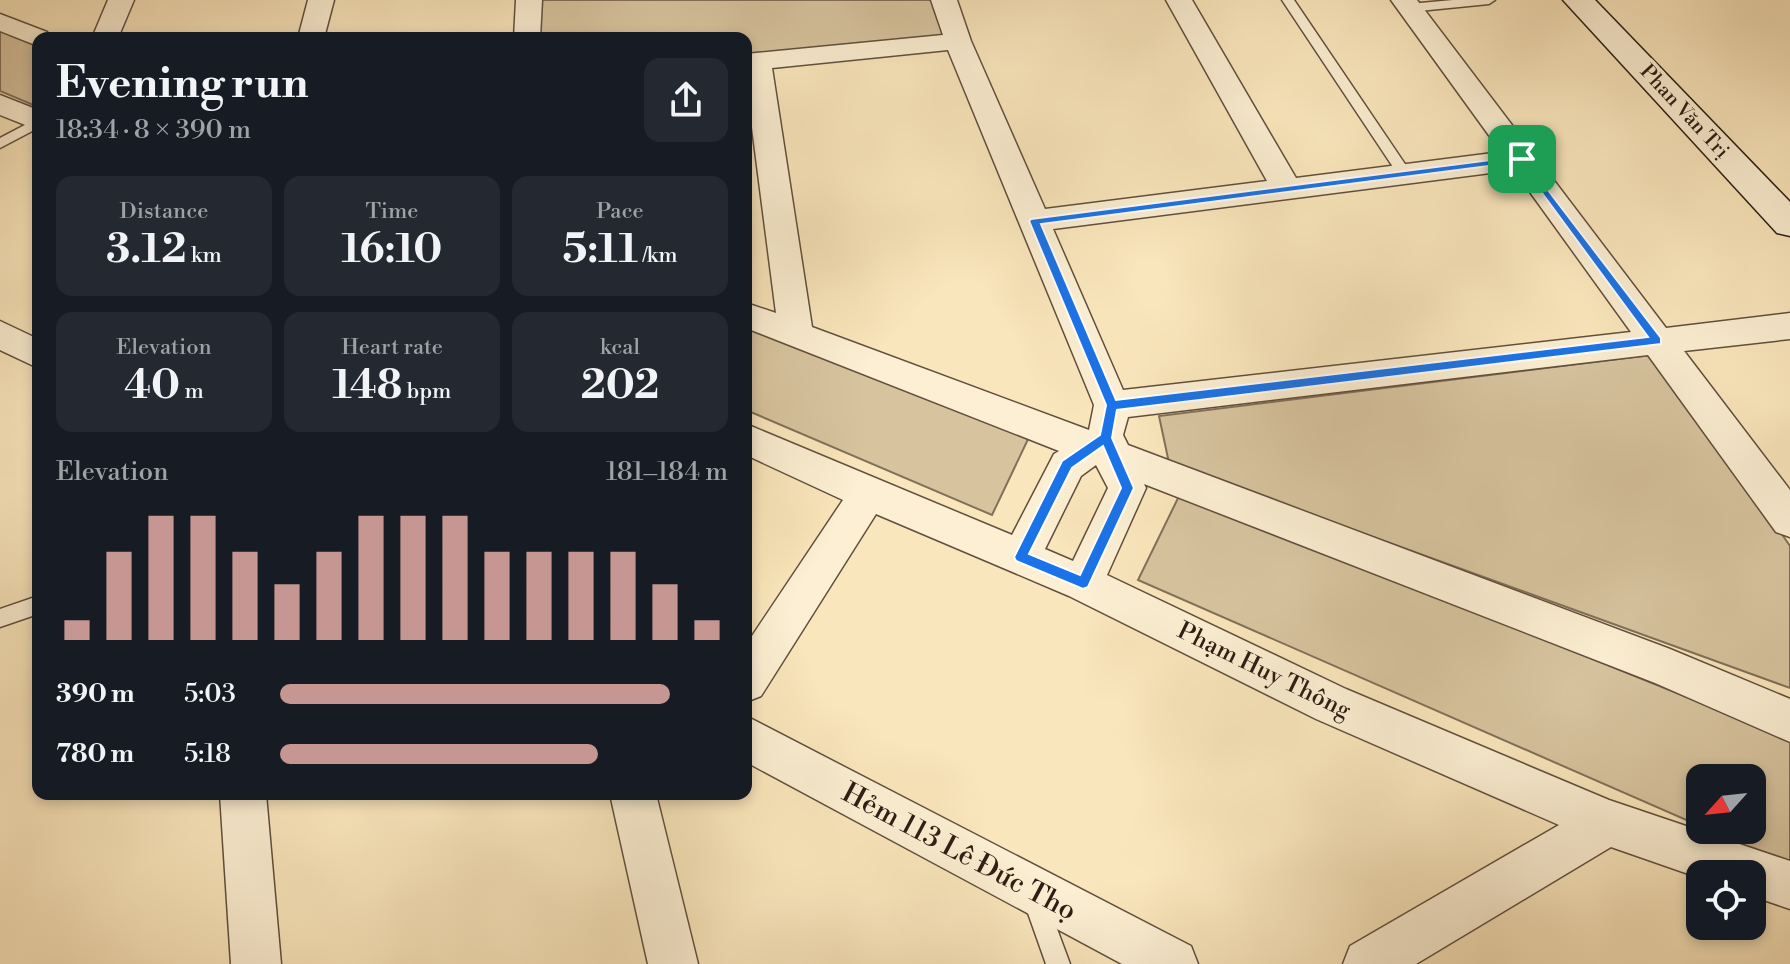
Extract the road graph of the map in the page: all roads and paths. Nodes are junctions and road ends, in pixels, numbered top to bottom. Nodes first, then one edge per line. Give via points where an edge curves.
1 (121, 0) edge
2 (321, 0) edge
3 (529, 0) edge
4 (944, 0) edge
5 (1179, 0) edge
6 (1288, 0) edge
7 (1489, 0) edge
8 (1578, 0) edge
9 (1603, 0) edge
10 (1406, 4) edge
11 (0, 22) edge
12 (108, 32) edge
13 (313, 32) edge
14 (527, 32) edge
15 (32, 35) edge
16 (958, 41) junction
17 (752, 62) edge
18 (752, 68) edge
19 (0, 104) edge
20 (32, 118) edge
21 (32, 125) edge
22 (0, 144) edge
23 (1522, 159) junction
24 (1404, 173) junction
25 (1287, 189) junction
26 (1790, 191) edge
27 (1035, 221) junction
28 (1790, 224) edge
29 (752, 317) edge
30 (1790, 326) edge
31 (0, 334) edge
32 (796, 334) junction
33 (1657, 341) junction
34 (32, 352) edge
35 (1106, 436) junction
36 (752, 442) edge
37 (868, 494) junction
38 (1790, 520) edge
39 (1021, 557) junction
40 (1083, 583) junction
41 (32, 607) edge
42 (0, 618) edge
43 (752, 673) edge
44 (1790, 721) edge
45 (752, 741) edge
46 (243, 800) edge
47 (634, 800) edge
48 (1608, 823) junction
49 (1790, 885) edge
50 (1033, 892) junction
51 (1426, 950) edge
52 (256, 964) edge
53 (673, 964) edge
54 (1058, 964) edge
55 (1173, 964) edge
56 (1368, 964) edge

1 - 12 street
2 - 13 street
3 - 14 street
4 - 16 street
5 - 25 street
6 - 24 lane
7 - 10 lane
8 - 28 main road, Phan Văn Trị
9 - 26 main road, Phan Văn Trị
10 - 23 street
11 - 15 street
16 - 17 street
16 - 27 street
18 - 32 street
19 - 20 street
21 - 22 lane
23 - 24 street
23 - 33 street
24 - 25 street
25 - 27 street
27 - 35 street
29 - 32 street
30 - 33 street
31 - 34 street
32 - 35 street
33 - 35 street
33 - 38 street
35 - 39 street via 1067,465
35 - 40 street via 1127,488
35 - 44 street
36 - 37 street, Phạm Huy Thông
37 - 39 street, Phạm Huy Thông
37 - 43 street
39 - 40 street, Phạm Huy Thông
40 - 48 street, Phạm Huy Thông via 1331,704
41 - 42 lane
45 - 50 street, Hẻm 113 Lê Đức Thọ
46 - 52 street
47 - 53 street
48 - 49 street, Phạm Huy Thông
48 - 51 street
50 - 54 lane
50 - 55 street, Hẻm 113 Lê Đức Thọ
51 - 56 street

